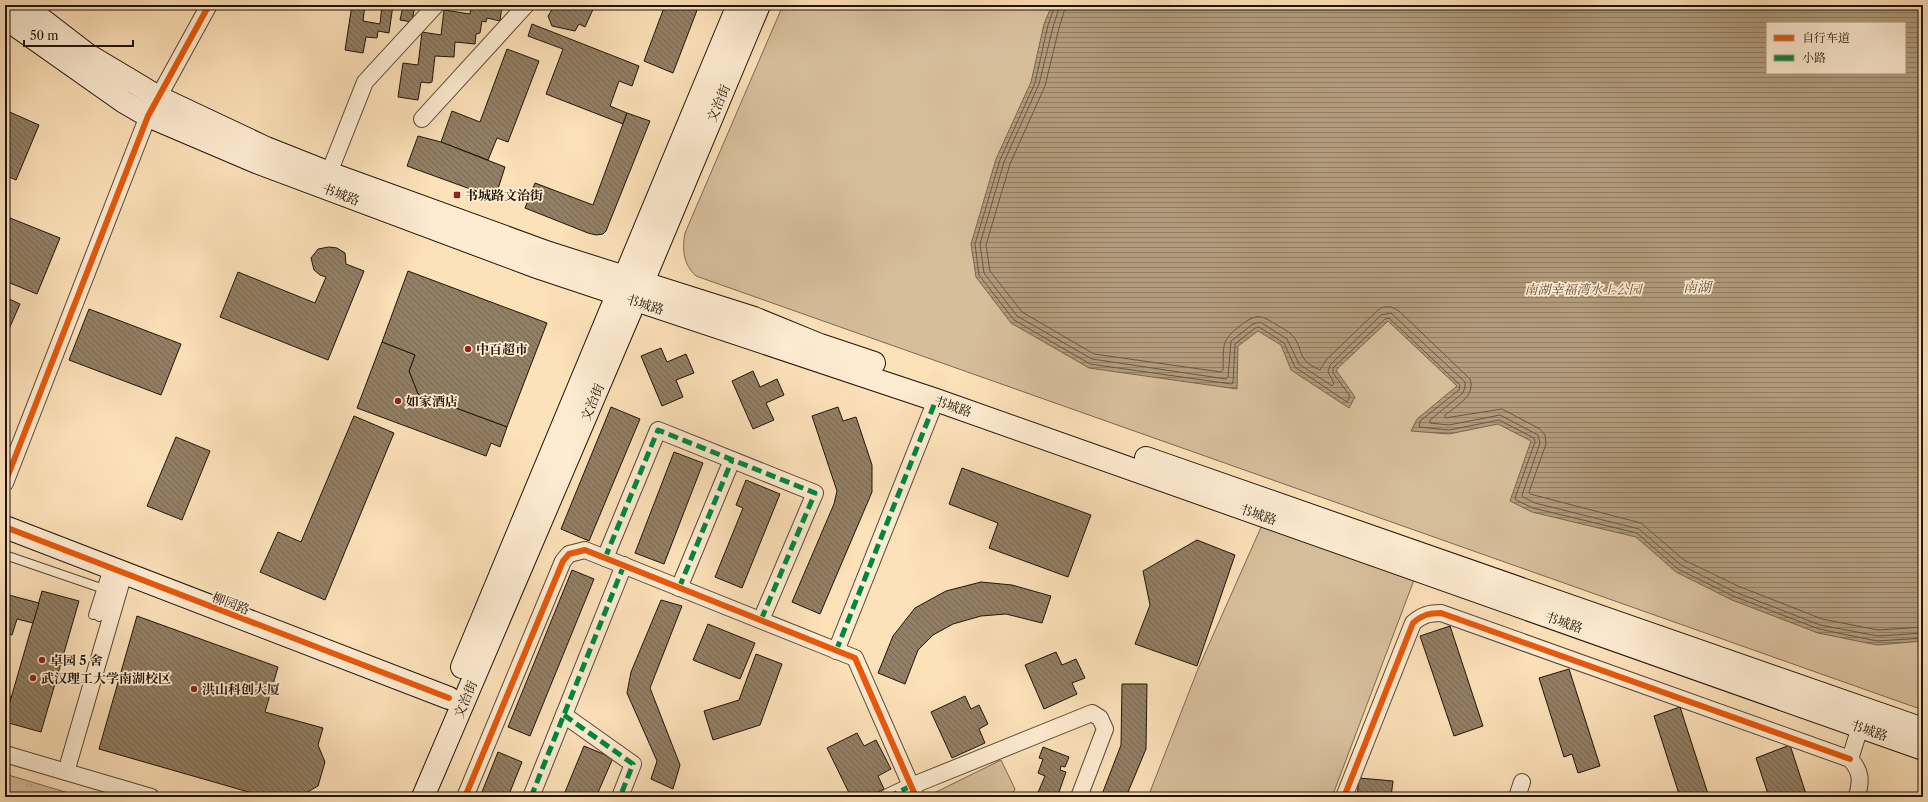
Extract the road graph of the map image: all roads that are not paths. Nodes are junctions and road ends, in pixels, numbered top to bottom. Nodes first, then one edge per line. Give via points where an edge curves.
1 (23, 5) edge
2 (209, 5) edge
3 (436, 5) edge
4 (526, 5) edge
5 (738, 5) edge
6 (759, 5) edge
7 (5, 18) edge
8 (153, 106) junction
9 (422, 119) dead end
10 (329, 173) junction
11 (630, 289) junction
12 (936, 400) junction
13 (732, 460) junction
14 (5, 483) edge
15 (5, 527) edge
16 (5, 554) edge
17 (605, 558) junction
18 (624, 565) junction
19 (115, 570) junction
20 (101, 588) junction
21 (680, 588) junction
22 (761, 620) junction
23 (836, 651) junction
24 (449, 698) junction
25 (564, 715) junction
26 (1860, 727) junction
27 (1923, 729) edge
28 (1923, 749) edge
29 (5, 754) edge
30 (1850, 759) junction
31 (66, 772) junction
32 (1522, 782) dead end
33 (913, 791) edge
34 (151, 797) edge
35 (408, 797) edge
36 (423, 797) edge
37 (465, 797) edge
38 (531, 797) edge
39 (620, 797) edge
40 (888, 797) edge
41 (1079, 797) edge
42 (1344, 797) edge
43 (1517, 797) edge
44 (1857, 797) edge

1 - 8 main road, 书城路
2 - 8 street
3 - 10 street via 365,82
4 - 9 street
5 - 11 main road, 文治街
6 - 11 main road, 文治街
7 - 8 main road, 书城路 via 124,102
8 - 10 main road, 书城路
8 - 11 main road, 书城路 via 256,162 534,266
8 - 14 street
10 - 11 main road, 书城路 via 542,251
11 - 12 main road, 书城路
11 - 24 main road, 文治街
11 - 27 main road, 书城路 via 754,318 835,350
11 - 36 main road, 文治街
12 - 23 street
12 - 26 main road, 书城路
13 - 17 street via 658,430
13 - 21 street
13 - 22 street via 815,493
15 - 19 main road, 柳园路
16 - 20 lane
17 - 18 street
17 - 37 street via 585,550 569,554 563,561
18 - 21 street
18 - 25 street
19 - 20 lane
19 - 20 lane via 96,616
19 - 24 main road, 柳园路
19 - 31 street
21 - 22 street
22 - 23 street
23 - 33 street via 855,658
24 - 35 main road, 文治街
25 - 38 street
25 - 39 street via 633,764
26 - 28 main road, 书城路
26 - 30 street
29 - 31 street
30 - 42 street via 1441,613 1431,613 1421,616 1412,623
30 - 44 street via 1858,768 1861,782
31 - 34 street
32 - 43 street
33 - 40 street
33 - 41 street via 1092,713 1100,718 1105,728

